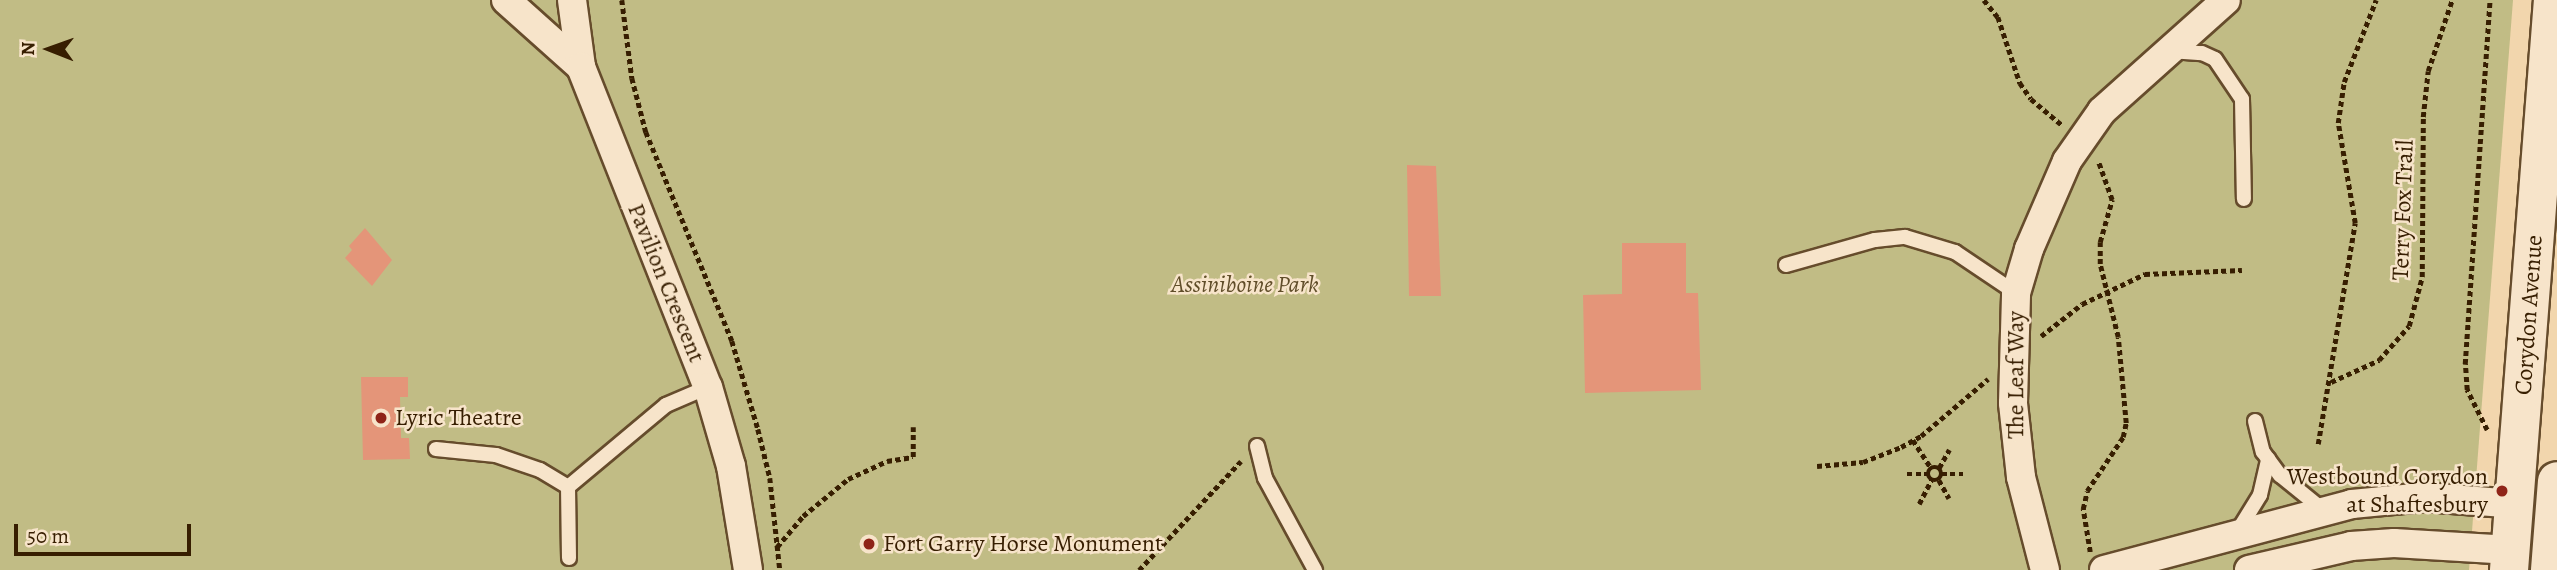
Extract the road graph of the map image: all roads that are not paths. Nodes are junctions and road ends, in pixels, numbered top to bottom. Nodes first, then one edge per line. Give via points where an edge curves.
1 (506, 0) edge
2 (572, 0) edge
3 (2226, 0) edge
4 (2553, 0) edge
5 (2554, 44) edge
6 (2165, 51) junction
7 (581, 67) junction
8 (2244, 199) dead end
9 (1786, 265) dead end
10 (2017, 293) junction
11 (708, 387) junction
12 (2255, 421) dead end
13 (1258, 446) road end
14 (436, 449) dead end
15 (2268, 459) junction
16 (568, 487) junction
17 (2556, 499) edge
18 (2515, 504) junction
19 (2323, 510) junction
20 (2235, 535) junction
21 (569, 558) dead end
22 (2553, 559) edge
23 (2510, 560) edge
24 (2098, 563) edge
25 (748, 570) edge
26 (1315, 570) edge
27 (2045, 570) edge
28 (2249, 570) edge

1 - 7 street
2 - 7 street, Pavilion Crescent
3 - 6 street, The Leaf Way
4 - 5 main road, Corydon Avenue
5 - 18 main road, Corydon Avenue
6 - 8 lane via 2202,53 2215,59 2242,99
6 - 10 street, The Leaf Way via 2102,111 2081,140 2042,214
7 - 11 street, Pavilion Crescent
9 - 10 lane via 1875,240 1905,237 1955,252
10 - 27 street, The Leaf Way via 2011,359 2017,447
11 - 16 lane via 666,405
11 - 25 street, Pavilion Crescent via 731,466
12 - 15 lane
13 - 26 lane via 1265,478
14 - 16 lane via 496,455 540,470
15 - 19 lane via 2291,486
15 - 20 lane via 2260,495
16 - 21 lane
17 - 18 main road
17 - 22 main road
18 - 19 street via 2425,497
18 - 23 main road, Corydon Avenue
19 - 20 street
20 - 24 street
22 - 23 main road
23 - 28 street via 2394,543 2351,546

